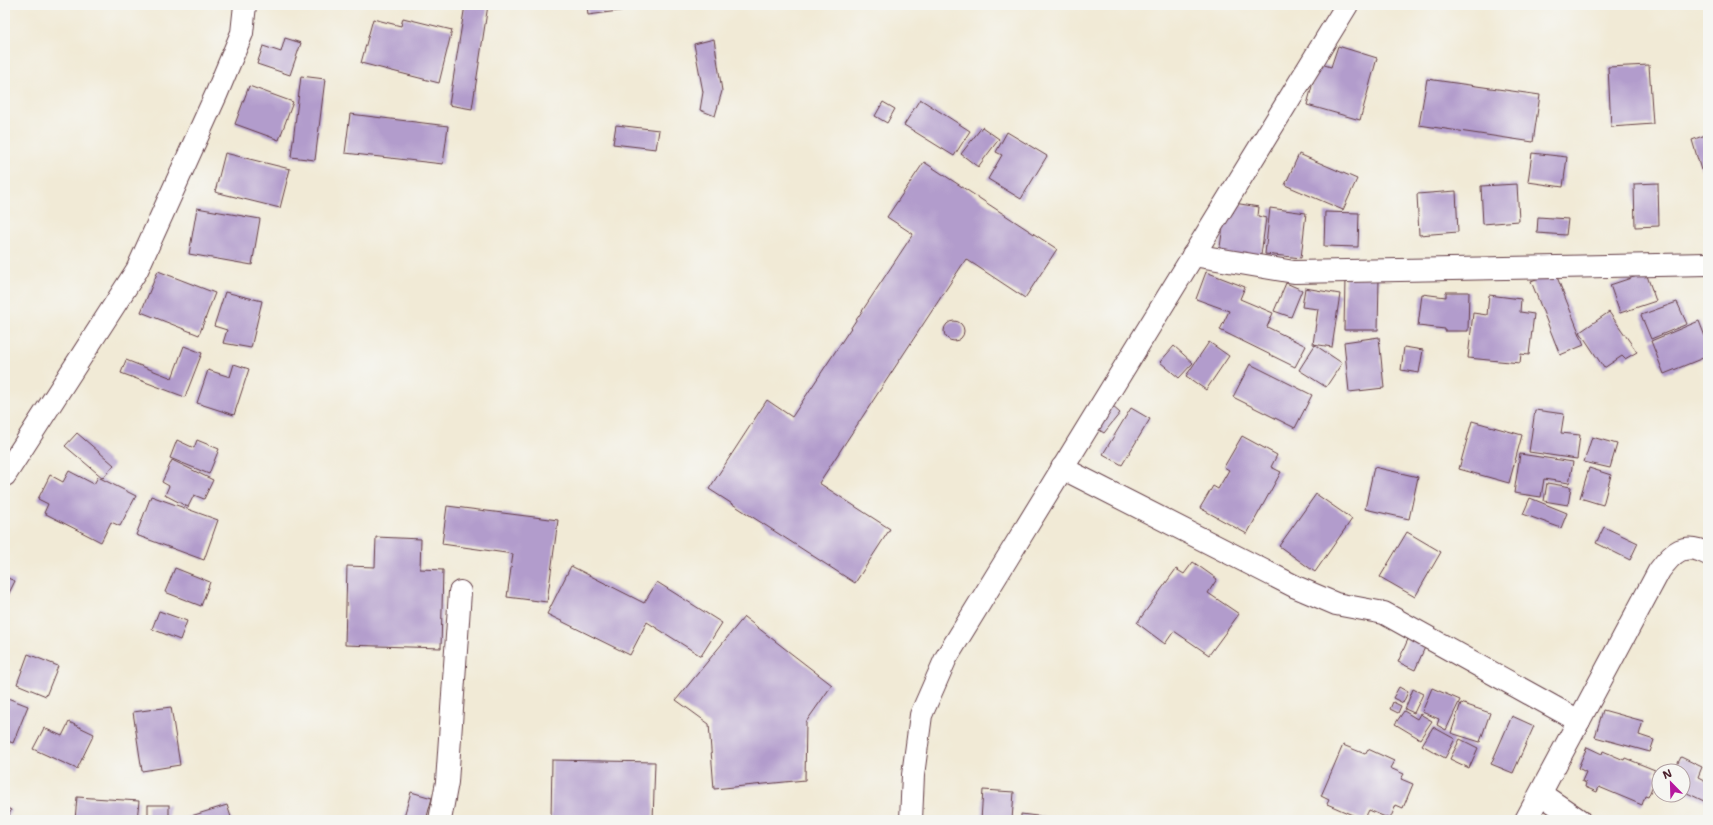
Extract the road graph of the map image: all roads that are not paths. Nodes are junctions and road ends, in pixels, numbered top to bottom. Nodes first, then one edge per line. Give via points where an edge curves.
1 (245, 5) edge
2 (1346, 5) edge
3 (1193, 255) junction
4 (1708, 264) edge
5 (1062, 468) junction
6 (5, 475) edge
7 (1708, 554) edge
8 (460, 592) dead end
9 (1579, 721) junction
10 (1541, 794) junction
11 (440, 820) edge
12 (911, 820) edge
13 (1526, 820) edge
14 (1579, 820) edge

1 - 6 street via 242,33 138,270
2 - 3 street
3 - 4 street via 1294,272
3 - 5 street
5 - 9 street via 1296,587 1336,604 1384,613
5 - 12 street via 946,658 921,715 913,775
7 - 9 street via 1697,548 1683,549 1670,556 1659,571
8 - 11 street via 447,782
9 - 10 street
10 - 13 street
10 - 14 street

